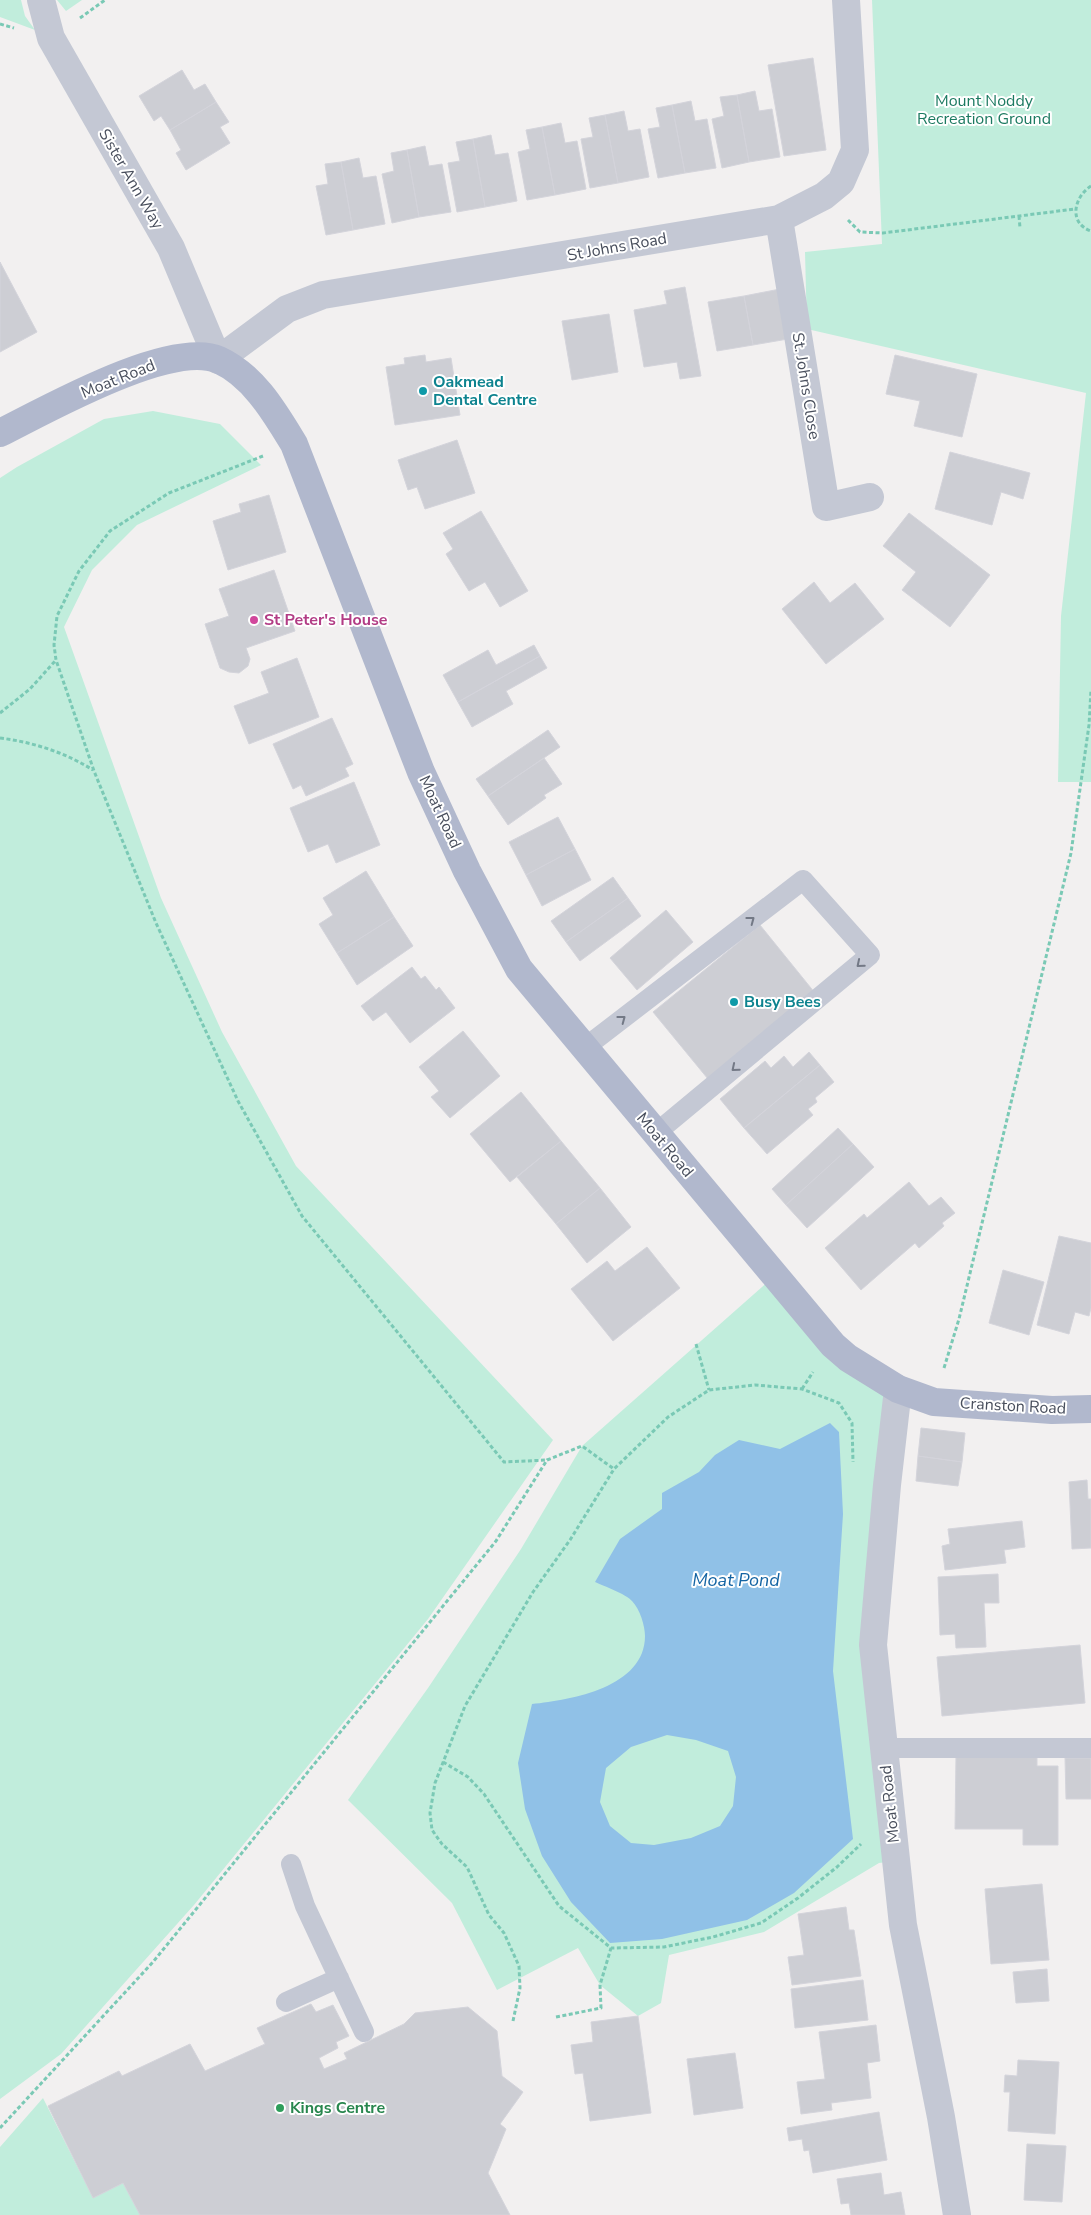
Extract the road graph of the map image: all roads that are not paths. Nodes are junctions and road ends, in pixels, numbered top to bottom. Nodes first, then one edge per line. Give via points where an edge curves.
1 (41, 0) edge
2 (846, 0) edge
3 (779, 219) junction
4 (218, 360) junction
5 (0, 433) edge
6 (870, 497) dead end
7 (583, 1049) junction
8 (656, 1133) junction
9 (898, 1389) junction
10 (934, 1402) joint
11 (1091, 1409) edge
12 (884, 1748) junction
13 (1091, 1748) edge
14 (291, 1864) dead end
15 (339, 1978) junction
16 (286, 2002) dead end
17 (364, 2032) dead end
18 (957, 2215) edge

1 - 4 street, Sister Ann Way via 51,38 171,248
2 - 3 street, St Johns Road via 855,150 841,182 824,196
3 - 4 street, St Johns Road via 323,295 287,309
3 - 6 street, St. Johns Close via 826,507
4 - 5 main road, Moat Road via 191,356 140,367
4 - 7 main road, Moat Road via 238,372 271,406 294,444 421,772 467,871 519,969
7 - 8 main road, Moat Road
7 -> 8 lane via 803,880 870,955
8 - 9 main road, Moat Road via 833,1345
9 - 10 main road, Moat Road
9 - 12 street, Moat Road via 873,1646
10 - 11 main road, Cranston Road via 1052,1410
12 - 13 lane
12 - 18 street, Moat Road via 902,1925 941,2117
14 - 15 lane via 305,1906
15 - 16 lane
15 - 17 lane

